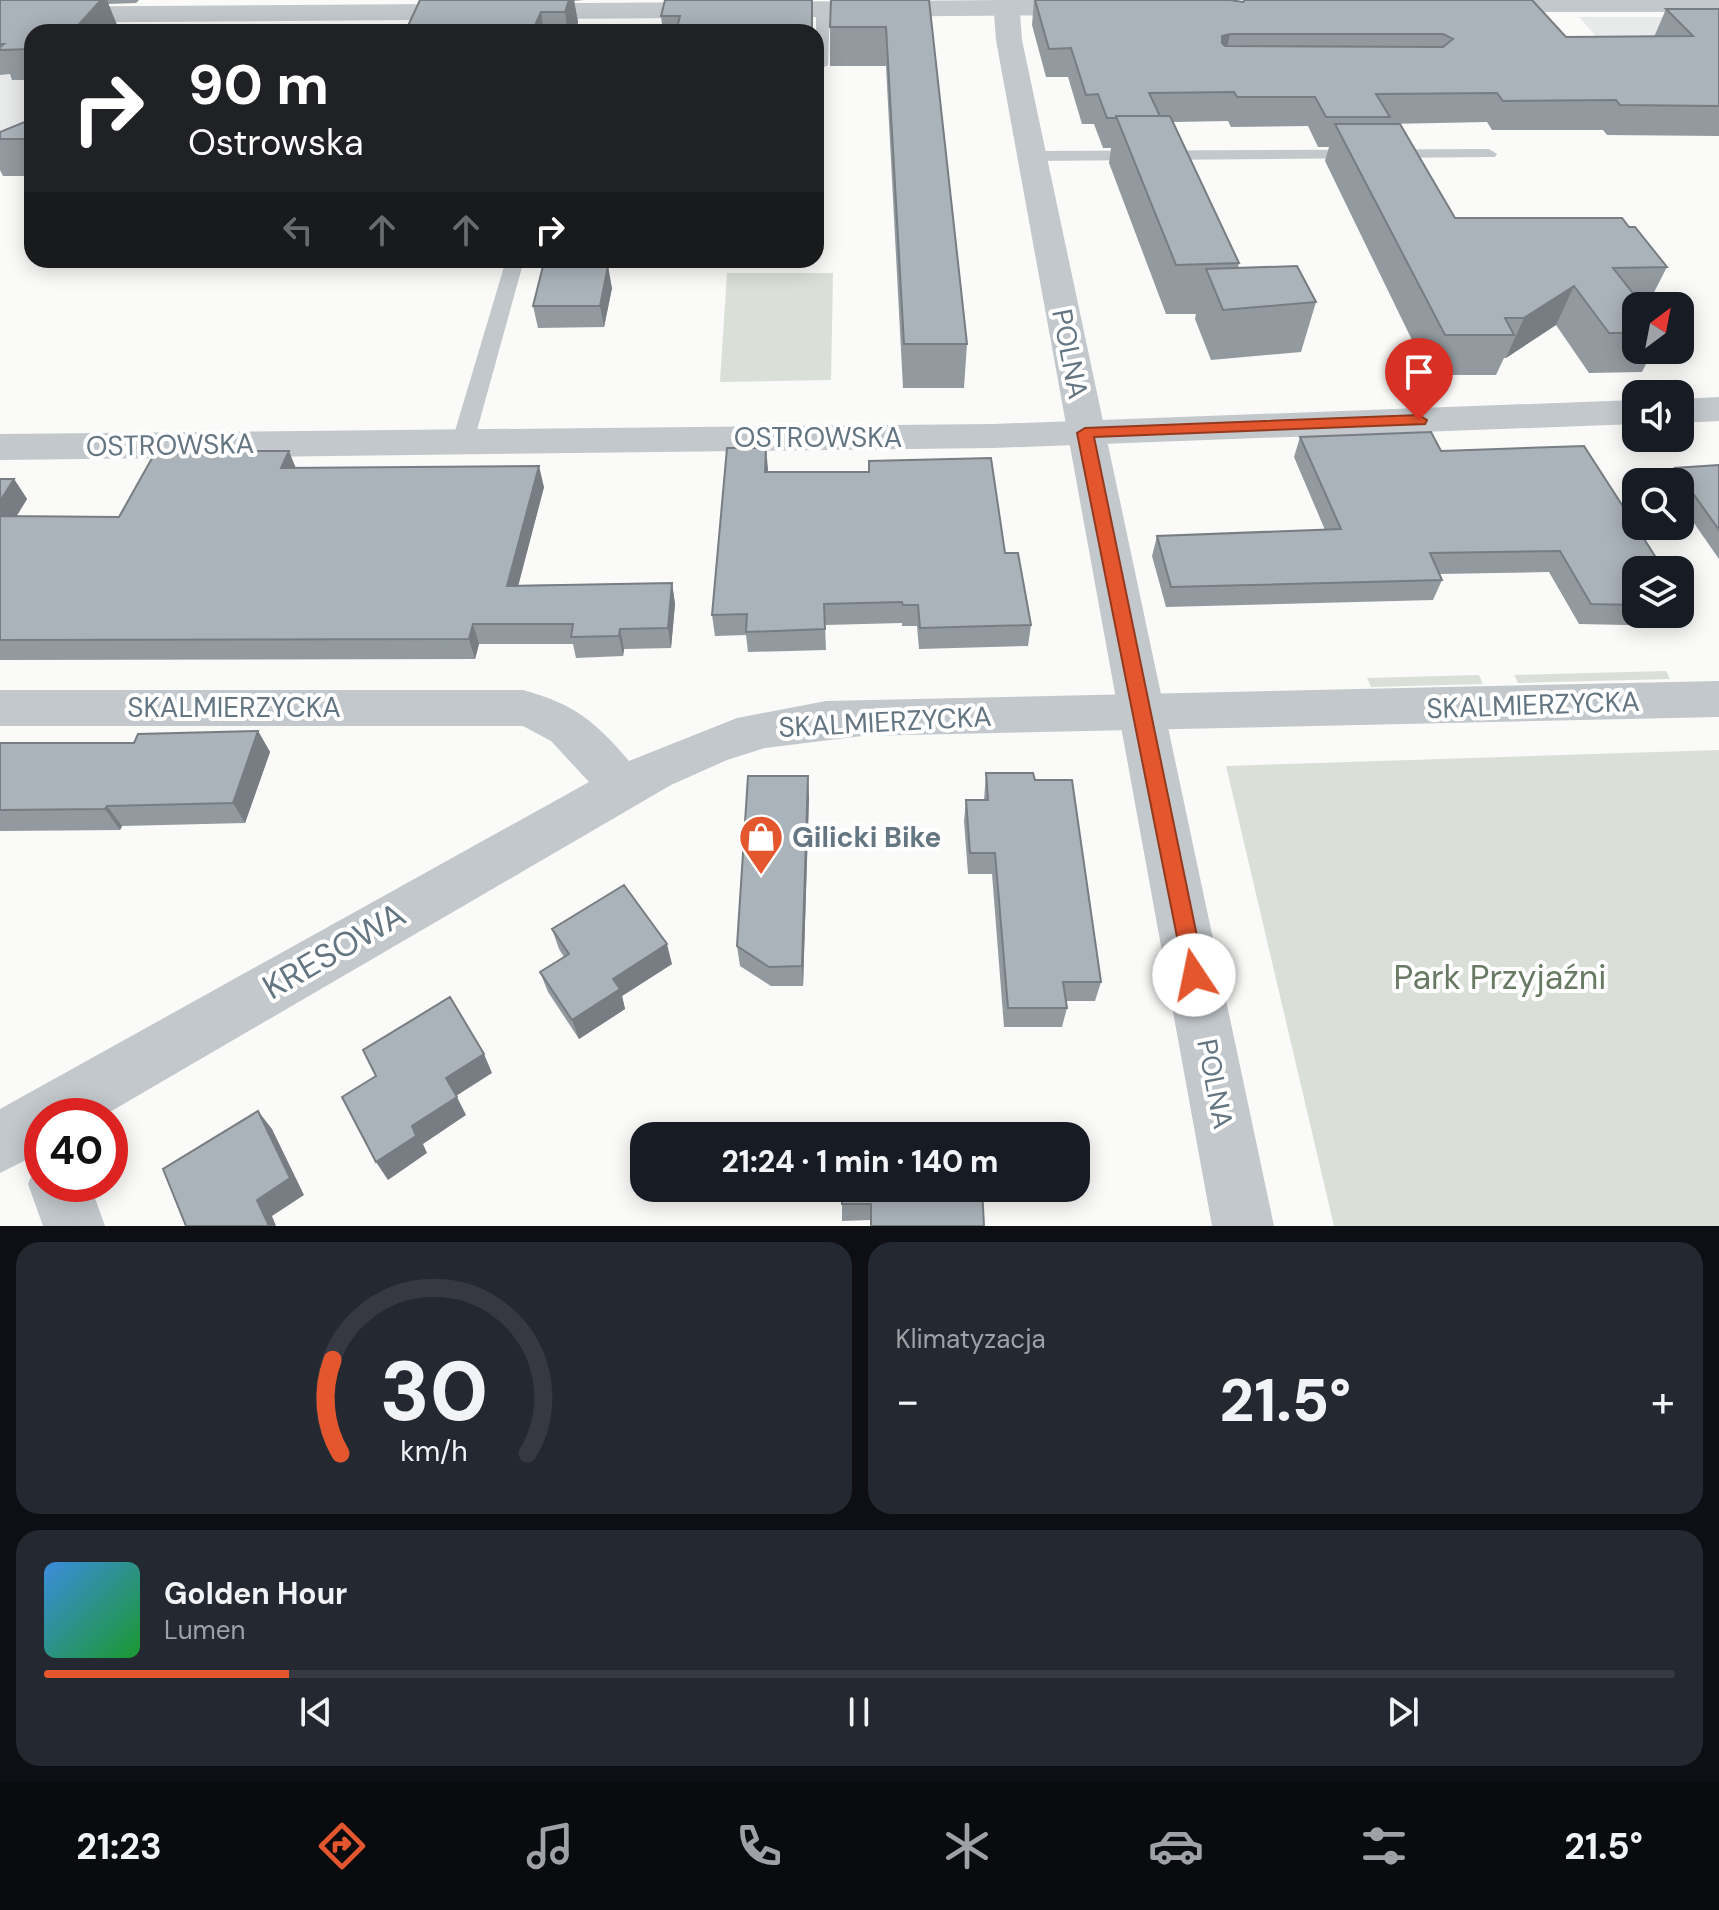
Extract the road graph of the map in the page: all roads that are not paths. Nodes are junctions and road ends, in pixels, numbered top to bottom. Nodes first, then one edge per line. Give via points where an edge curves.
1 (1718, 2) edge
2 (1006, 4) edge
3 (1447, 4) edge
4 (357, 7) edge
5 (815, 7) edge
6 (1113, 7) edge
7 (0, 15) edge
8 (1489, 154) dead end
9 (1032, 156) junction
10 (513, 268) edge
11 (1719, 409) edge
12 (1694, 410) edge
13 (1622, 413) edge
14 (1085, 433) junction
15 (463, 441) junction
16 (0, 447) edge
17 (1719, 699) edge
18 (0, 708) edge
19 (1141, 714) junction
20 (622, 787) junction
21 (85, 1098) edge
22 (65, 1202) edge
23 (74, 1226) edge
24 (1243, 1226) edge

1 - 3 street
2 - 5 street
2 - 6 street
2 - 9 street, POLNA
4 - 5 street via 424,20
4 - 7 street
8 - 9 lane
9 - 14 street, POLNA
10 - 15 lane
11 - 12 street
13 - 14 street, OSTROWSKA
14 - 15 street, OSTROWSKA
14 - 19 street, POLNA
15 - 16 street, OSTROWSKA
17 - 19 street, SKALMIERZYCKA
18 - 20 street, SKALMIERZYCKA via 523,708 551,715 573,729
19 - 20 street, SKALMIERZYCKA via 862,717 772,726 695,751
19 - 24 street, POLNA
20 - 21 street, KRESOWA
22 - 23 street

